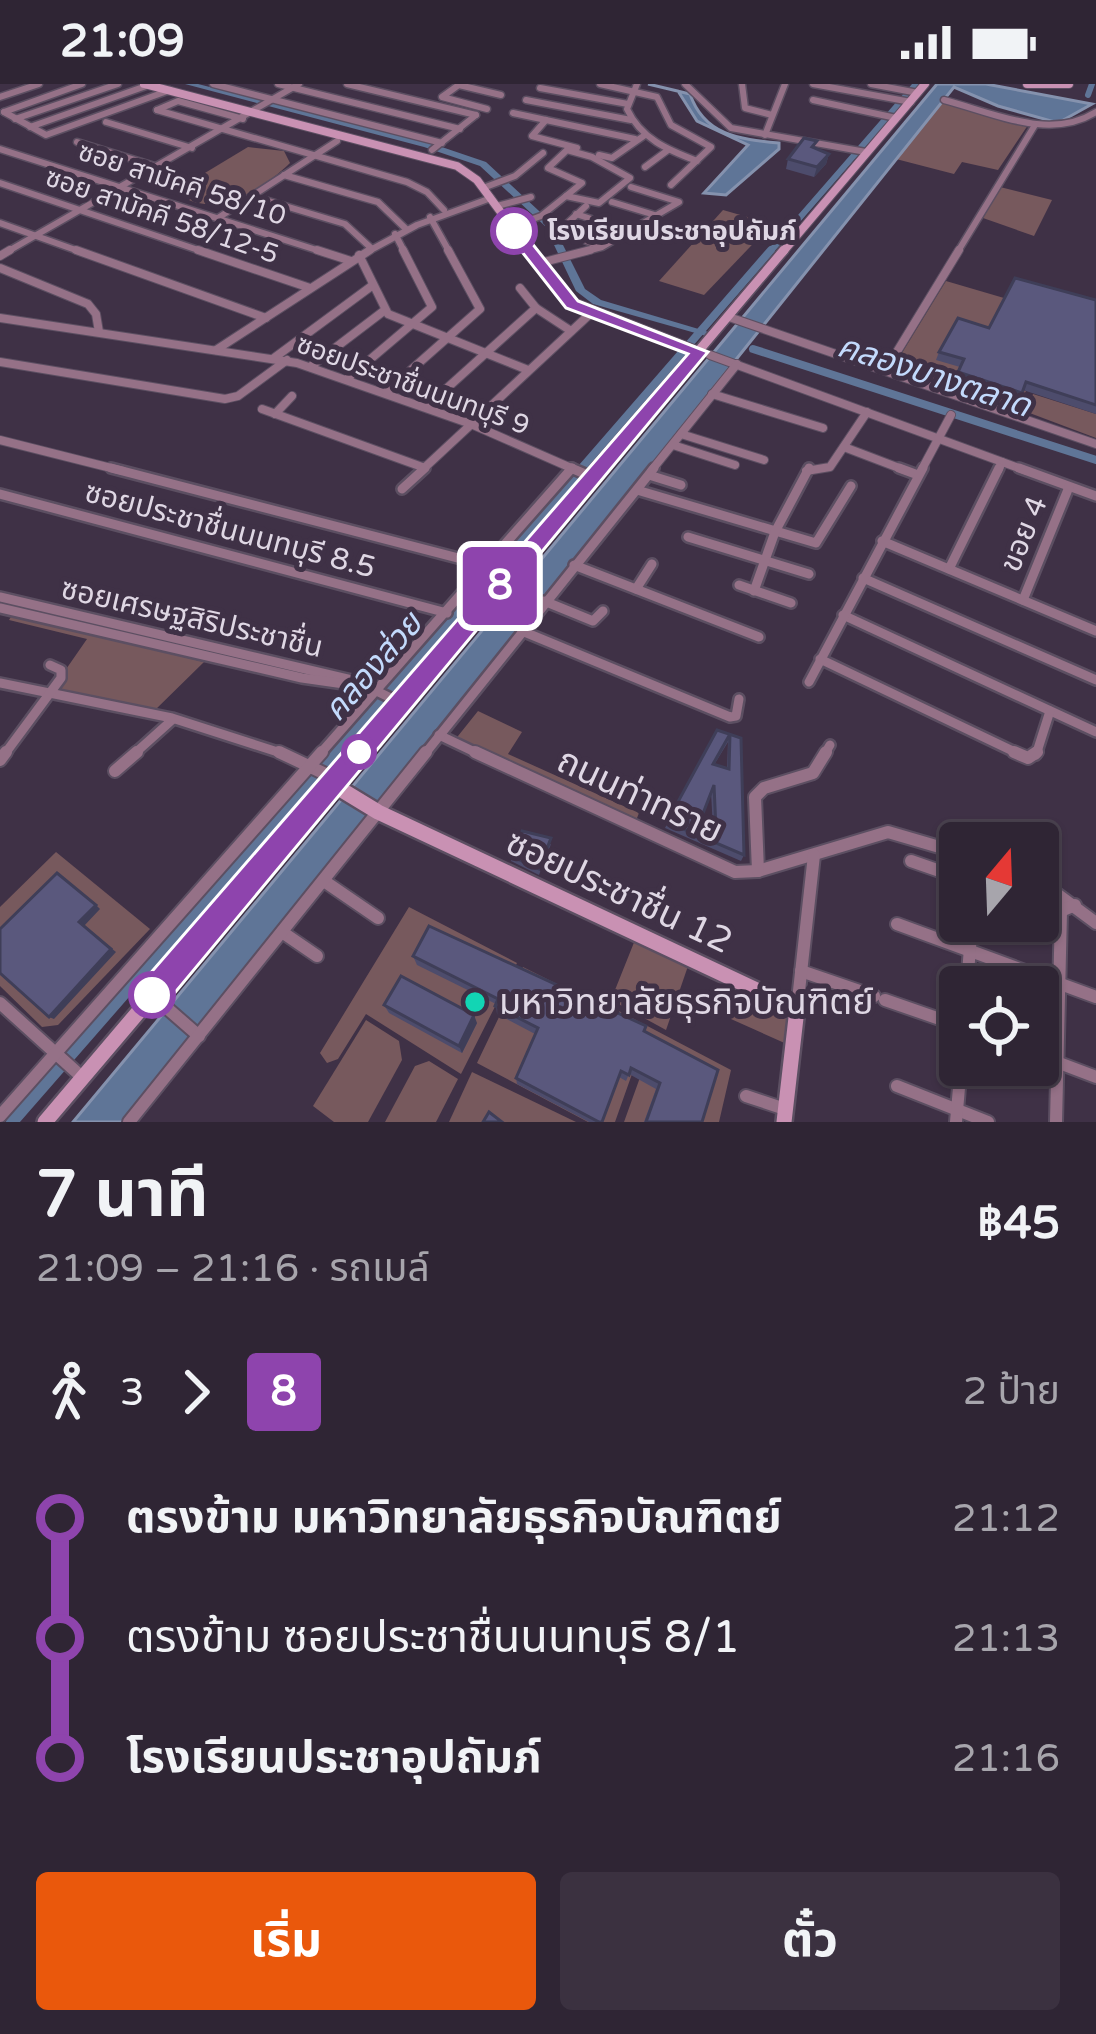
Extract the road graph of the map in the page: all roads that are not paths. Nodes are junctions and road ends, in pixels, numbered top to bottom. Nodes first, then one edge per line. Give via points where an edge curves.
1 (39, 84) edge
2 (82, 84) edge
3 (118, 84) edge
4 (147, 84) edge
5 (213, 84) edge
6 (278, 84) edge
7 (347, 84) edge
8 (460, 84) edge
9 (600, 84) edge
10 (686, 84) edge
11 (742, 84) edge
12 (783, 84) edge
13 (813, 84) edge
14 (871, 84) edge
15 (1028, 84) edge
16 (1069, 84) edge
17 (296, 86) edge
18 (542, 86) edge
19 (635, 87) edge
20 (170, 90) junction
21 (837, 94) dead end
22 (501, 95) dead end
23 (0, 97) edge
24 (910, 97) edge
25 (526, 100) junction
26 (813, 100) dead end
27 (944, 100) dead end
28 (893, 101) junction
29 (628, 104) junction
30 (265, 105) junction
31 (488, 109) dead end
32 (1096, 112) edge
33 (772, 115) junction
34 (893, 118) junction
35 (15, 119) junction
36 (244, 119) junction
37 (546, 120) junction
38 (632, 120) junction
39 (106, 122) dead end
40 (1035, 125) junction
41 (30, 127) junction
42 (460, 129) junction
43 (224, 130) junction
44 (645, 135) junction
45 (765, 135) junction
46 (634, 139) junction
47 (337, 141) dead end
48 (77, 142) dead end
49 (0, 148) edge
50 (192, 148) junction
51 (668, 149) junction
52 (543, 152) dead end
53 (864, 152) junction
54 (315, 155) junction
55 (697, 161) junction
56 (158, 167) junction
57 (645, 167) dead end
58 (284, 176) junction
59 (0, 183) edge
60 (670, 185) dead end
61 (631, 187) dead end
62 (121, 188) junction
63 (483, 188) junction
64 (252, 196) junction
65 (566, 196) junction
66 (528, 198) dead end
67 (494, 202) junction
68 (613, 202) dead end
69 (586, 206) dead end
70 (444, 210) junction
71 (80, 211) junction
72 (576, 214) junction
73 (658, 216) junction
74 (430, 217) junction
75 (218, 218) junction
76 (0, 223) edge
77 (511, 227) junction
78 (406, 229) junction
79 (631, 232) junction
80 (395, 234) junction
81 (36, 236) junction
82 (602, 247) junction
83 (371, 248) junction
84 (0, 256) edge
85 (355, 258) junction
86 (544, 262) dead end
87 (0, 268) edge
88 (373, 285) junction
89 (310, 288) junction
90 (520, 288) dead end
91 (536, 308) junction
92 (385, 310) junction
93 (591, 314) junction
94 (0, 318) edge
95 (266, 318) junction
96 (733, 318) junction
97 (411, 326) junction
98 (99, 332) junction
99 (572, 332) junction
100 (446, 340) junction
101 (216, 350) junction
102 (700, 352) junction
103 (484, 355) junction
104 (274, 358) junction
105 (287, 360) junction
106 (0, 362) edge
107 (735, 364) junction
108 (310, 367) junction
109 (887, 368) junction
110 (528, 370) junction
111 (347, 380) junction
112 (386, 392) junction
113 (712, 394) junction
114 (292, 396) dead end
115 (426, 407) junction
116 (262, 409) dead end
117 (867, 412) junction
118 (274, 414) junction
119 (951, 415) dead end
120 (471, 424) junction
121 (823, 428) dead end
122 (681, 434) junction
123 (938, 438) junction
124 (0, 440) edge
125 (1096, 444) edge
126 (673, 445) junction
127 (844, 447) junction
128 (764, 460) dead end
129 (1002, 462) junction
130 (735, 465) dead end
131 (424, 468) junction
132 (581, 472) junction
133 (918, 475) junction
134 (649, 476) junction
135 (681, 485) dead end
136 (851, 486) dead end
137 (1069, 487) junction
138 (402, 490) dead end
139 (637, 490) junction
140 (1096, 496) edge
141 (3, 498) edge
142 (776, 532) junction
143 (688, 537) dead end
144 (882, 541) junction
145 (765, 559) junction
146 (491, 563) junction
147 (652, 563) dead end
148 (574, 565) junction
149 (949, 569) junction
150 (508, 571) junction
151 (809, 574) dead end
152 (862, 578) junction
153 (739, 585) dead end
154 (636, 589) junction
155 (754, 591) junction
156 (0, 597) edge
157 (1023, 600) junction
158 (544, 601) junction
159 (791, 603) dead end
160 (466, 607) junction
161 (0, 608) edge
162 (603, 611) dead end
163 (843, 615) junction
164 (452, 619) junction
165 (522, 631) junction
166 (1096, 631) edge
167 (759, 637) dead end
168 (820, 659) junction
169 (50, 665) dead end
170 (1096, 680) edge
171 (808, 682) dead end
172 (0, 683) edge
173 (50, 694) junction
174 (384, 694) junction
175 (739, 700) dead end
176 (1050, 711) junction
177 (172, 721) junction
178 (1096, 732) edge
179 (439, 735) junction
180 (830, 745) dead end
181 (0, 760) edge
182 (115, 771) dead end
183 (327, 776) junction
184 (377, 812) junction
185 (939, 847) edge
186 (814, 856) junction
187 (910, 861) dead end
188 (758, 871) junction
189 (939, 871) edge
190 (325, 881) junction
191 (1059, 894) edge
192 (1076, 905) junction
193 (1060, 911) joint
194 (378, 918) dead end
195 (1096, 923) edge
196 (897, 924) dead end
197 (282, 932) junction
198 (971, 942) edge
199 (970, 951) junction
200 (317, 956) dead end
201 (969, 966) edge
202 (1011, 966) edge
203 (1058, 966) edge
204 (801, 971) junction
205 (1059, 984) edge
206 (1096, 997) edge
207 (157, 1000) junction
208 (0, 1003) edge
209 (796, 1009) junction
210 (939, 1019) edge
211 (198, 1035) junction
212 (56, 1055) junction
213 (1059, 1063) edge
214 (1096, 1077) edge
215 (83, 1078) junction
216 (896, 1085) dead end
217 (959, 1086) edge
218 (1056, 1086) edge
219 (746, 1096) dead end
220 (784, 1115) edge
221 (0, 1116) edge
222 (957, 1116) edge
223 (45, 1122) edge
224 (129, 1122) edge
225 (988, 1122) edge
226 (1056, 1122) edge

1 - 23 street
2 - 35 street via 4,112
3 - 35 street
4 - 20 main road
4 - 41 street
5 - 30 street
6 - 17 street
7 - 42 street via 477,116
8 - 22 street
8 - 31 street via 442,97
9 - 19 street
10 - 45 street via 703,95 715,121
11 - 33 street via 745,108
12 - 33 street
13 - 28 street
14 - 24 street
15 - 16 main road
17 - 30 street
17 - 42 street
18 - 25 street
18 - 29 street
19 - 29 street
19 - 55 street via 660,98 671,125 710,146
20 - 30 main road
20 - 41 street via 43,135
21 - 28 street
24 - 28 street
24 - 34 main road
25 - 37 street via 513,112
25 - 38 street
26 - 34 street
27 - 40 street
29 - 38 street
30 - 36 street
30 - 42 street via 437,146
30 - 63 main road via 452,164
32 - 40 street via 1067,128
33 - 45 street
34 - 53 main road
35 - 41 street
36 - 43 street
36 - 43 street via 178,101 157,110
37 - 46 street
37 - 46 street via 532,136 608,158
38 - 44 street
39 - 50 street
40 - 109 street
43 - 50 street
43 - 54 street
44 - 46 street
44 - 51 street
45 - 53 street
47 - 54 street
48 - 56 street
49 - 62 street, ซอย สามัคคี 58/10
50 - 56 street
51 - 55 street
51 - 57 street
52 - 63 street
53 - 96 main road
54 - 58 street
54 - 70 street via 414,184
55 - 60 street
56 - 62 street
58 - 64 street
58 - 78 street via 377,202
59 - 71 street, ซอย สามัคคี 58/12-5
61 - 73 street via 679,202
62 - 71 street
62 - 75 street, ซอย สามัคคี 58/10
63 - 67 main road
64 - 75 street
64 - 83 street via 339,222
65 - 65 street via 599,203 630,178 570,149 548,166 583,182
65 - 77 street via 532,223
66 - 67 street
67 - 70 street
67 - 77 main road
68 - 73 street
69 - 72 street
70 - 74 street
71 - 81 street
71 - 89 street, ซอย สามัคคี 58/12-5
72 - 79 street
72 - 82 street via 560,230
73 - 79 street
74 - 78 street
74 - 100 street via 480,309
75 - 85 street, ซอย สามัคคี 58/10
76 - 81 street
77 - 93 main road via 561,295
78 - 80 street
79 - 82 street
80 - 83 street
80 - 97 street via 431,307
81 - 84 street
81 - 95 street
82 - 86 street
83 - 85 street
85 - 88 street
85 - 89 street
87 - 98 street via 88,304
88 - 92 street
88 - 104 street
89 - 95 street
90 - 91 street
91 - 99 street
91 - 103 street
92 - 97 street
92 - 108 street
93 - 99 street
93 - 102 main road
94 - 98 street, ซอยประชาชื่นนนทบุรี 9
95 - 101 street
96 - 102 main road
96 - 109 street
97 - 100 street
97 - 111 street
98 - 101 street, ซอยประชาชื่นนนทบุรี 9
99 - 110 street
100 - 103 street
100 - 112 street
101 - 104 street, ซอยประชาชื่นนนทบุรี 9
102 - 107 street
102 - 132 main road
103 - 110 street
103 - 115 street
104 - 105 street, ซอยประชาชื่นนนทบุรี 9
105 - 106 street via 230,399
105 - 108 street, ซอยประชาชื่นนนทบุรี 9
107 - 113 street
107 - 117 street
108 - 111 street, ซอยประชาชื่นนนทบุรี 9
109 - 125 street
110 - 120 street
111 - 112 street, ซอยประชาชื่นนนทบุรี 9
112 - 115 street, ซอยประชาชื่นนนทบุรี 9
113 - 121 street
113 - 122 street
114 - 118 street
115 - 120 street, ซอยประชาชื่นนนทบุรี 9
116 - 118 street
117 - 123 street
117 - 127 street
118 - 131 street
119 - 123 street
120 - 131 street
120 - 132 street, ซอยประชาชื่นนนทบุรี 9
122 - 126 street
122 - 128 street
123 - 129 street
123 - 133 street
124 - 146 street
126 - 130 street
126 - 134 street
127 - 133 street
127 - 142 street via 827,469 808,468
129 - 137 street
129 - 149 street
131 - 138 street
132 - 146 street
132 - 150 main road
133 - 144 street
134 - 135 street
134 - 139 street
136 - 142 street via 820,542
137 - 140 street
137 - 157 street, ขอย 4
139 - 142 street
139 - 148 street
141 - 164 street, ซอยประชาชื่นนนทบุรี 8.5
142 - 145 street
143 - 145 street
144 - 149 street
144 - 152 street
145 - 151 street
145 - 155 street
146 - 150 street
146 - 160 street
147 - 154 street
148 - 154 street
148 - 158 street
149 - 157 street
150 - 160 main road
152 - 163 street
152 - 170 street
153 - 155 street
154 - 167 street
155 - 159 street
156 - 174 street, ซอยเศรษฐสิริประชาชื่น
157 - 166 street
158 - 162 street via 593,621
158 - 165 street
160 - 164 main road
160 - 164 street
161 - 174 street, ซอยเศรษฐสิริประชาชื่น
163 - 168 street
163 - 176 street
164 - 174 main road
164 - 174 street
165 - 175 street via 730,717
165 - 179 street
168 - 171 street
168 - 176 street via 1028,758 1036,756
169 - 173 street via 62,673
172 - 173 street
173 - 177 street
173 - 181 street
174 - 183 main road
174 - 183 street
176 - 178 street
177 - 182 street
177 - 183 street via 222,728
179 - 184 street
179 - 188 street, ถนนท่าทราย via 712,864
180 - 188 street via 813,773 755,796
183 - 184 main road, ซอยประชาชื่น 12
183 - 207 main road
183 - 212 street
184 - 190 street
184 - 209 main road, ซอยประชาชื่น 12
185 - 186 street, ถนนท่าทราย via 888,832
186 - 188 street, ถนนท่าทราย
186 - 204 street
187 - 189 street
190 - 194 street
190 - 197 street
191 - 192 street
192 - 193 street
192 - 195 street
193 - 203 street
196 - 199 street
197 - 200 street
197 - 211 street
198 - 199 street
199 - 201 street
199 - 202 street
204 - 209 street
204 - 210 street
205 - 206 street
207 - 211 street
207 - 215 main road
208 - 212 street
209 - 220 main road
211 - 224 street
212 - 215 street
212 - 221 street
213 - 214 street
215 - 223 main road
216 - 222 street
217 - 222 street
218 - 226 street
219 - 220 street
222 - 225 street

